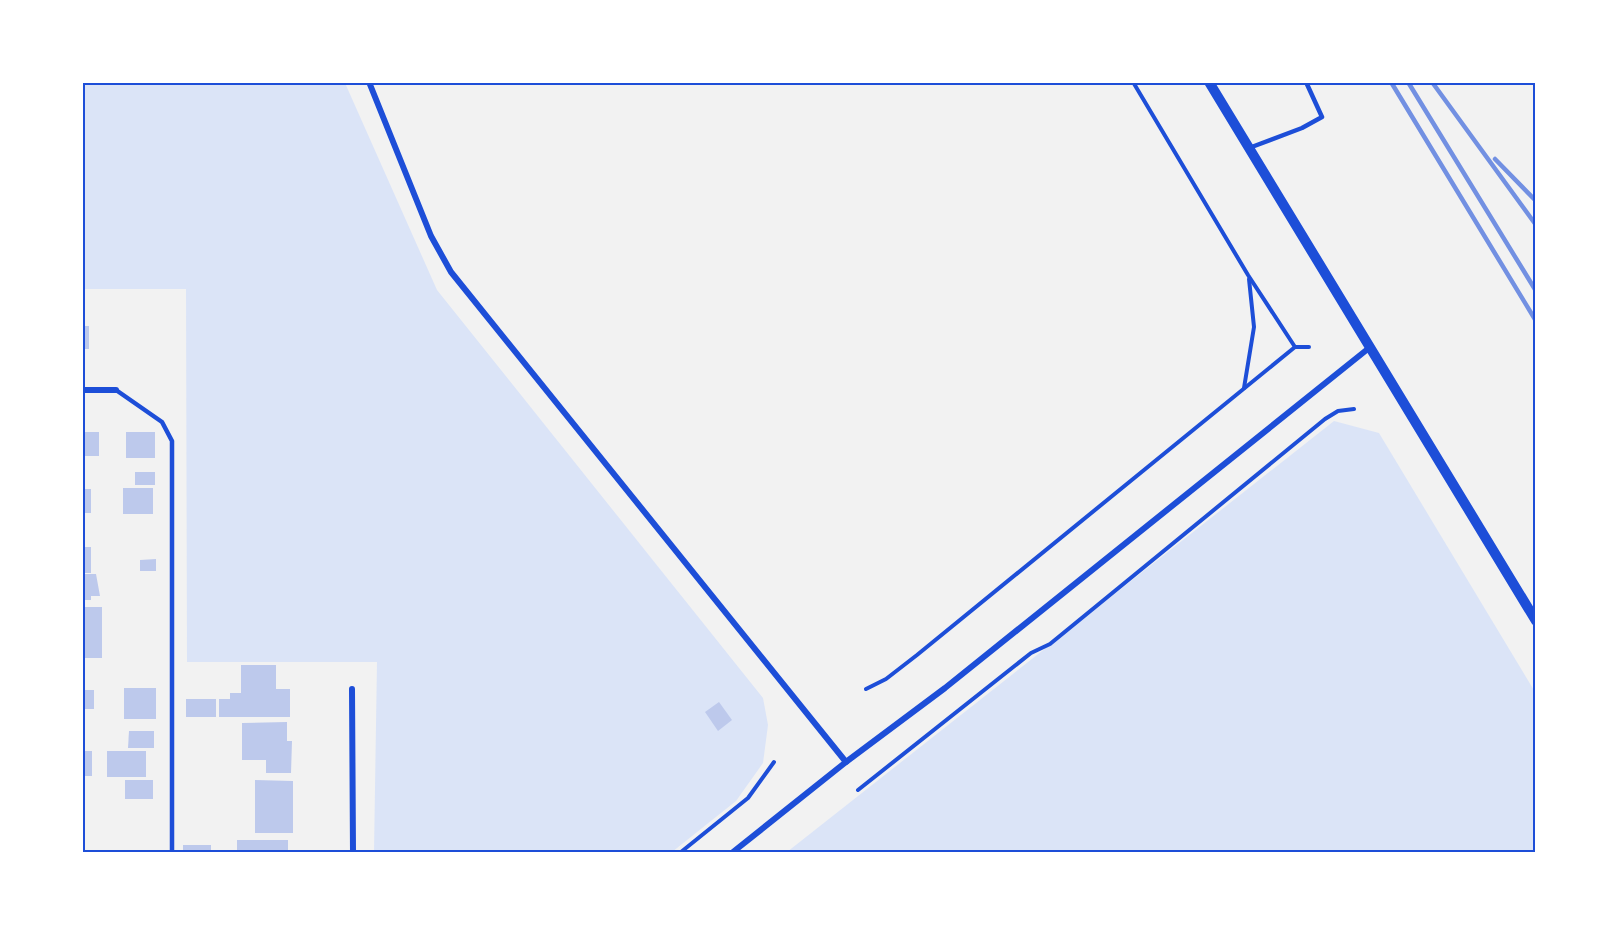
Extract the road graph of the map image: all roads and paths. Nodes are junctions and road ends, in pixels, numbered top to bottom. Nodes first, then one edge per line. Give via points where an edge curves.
1 (369, 82) edge
2 (1133, 82) edge
3 (1209, 82) edge
4 (1306, 82) edge
5 (1249, 148) junction
6 (1248, 275) junction
7 (1295, 347) junction
8 (1309, 347) dead end
9 (1369, 348) junction
10 (1244, 388) junction
11 (82, 390) edge
12 (116, 390) joint
13 (1354, 410) dead end
14 (1536, 621) edge
15 (352, 689) dead end
16 (866, 689) dead end
17 (774, 762) dead end
18 (846, 762) junction
19 (858, 790) dead end
20 (172, 852) edge
21 (353, 852) edge
22 (681, 852) edge
23 (733, 852) edge

1 - 18 street via 431,236 452,272
2 - 6 path
3 - 5 street
4 - 5 lane via 1322,117
5 - 9 street
6 - 7 path
6 - 10 path via 1254,327
7 - 8 path
7 - 10 path
9 - 14 street
9 - 18 street via 945,688
10 - 16 path via 917,655
11 - 12 street
12 - 20 lane via 162,422 172,441
13 - 19 path via 1338,411 1324,419 1050,645 1031,653
15 - 21 street
17 - 22 path via 748,798
18 - 23 street

